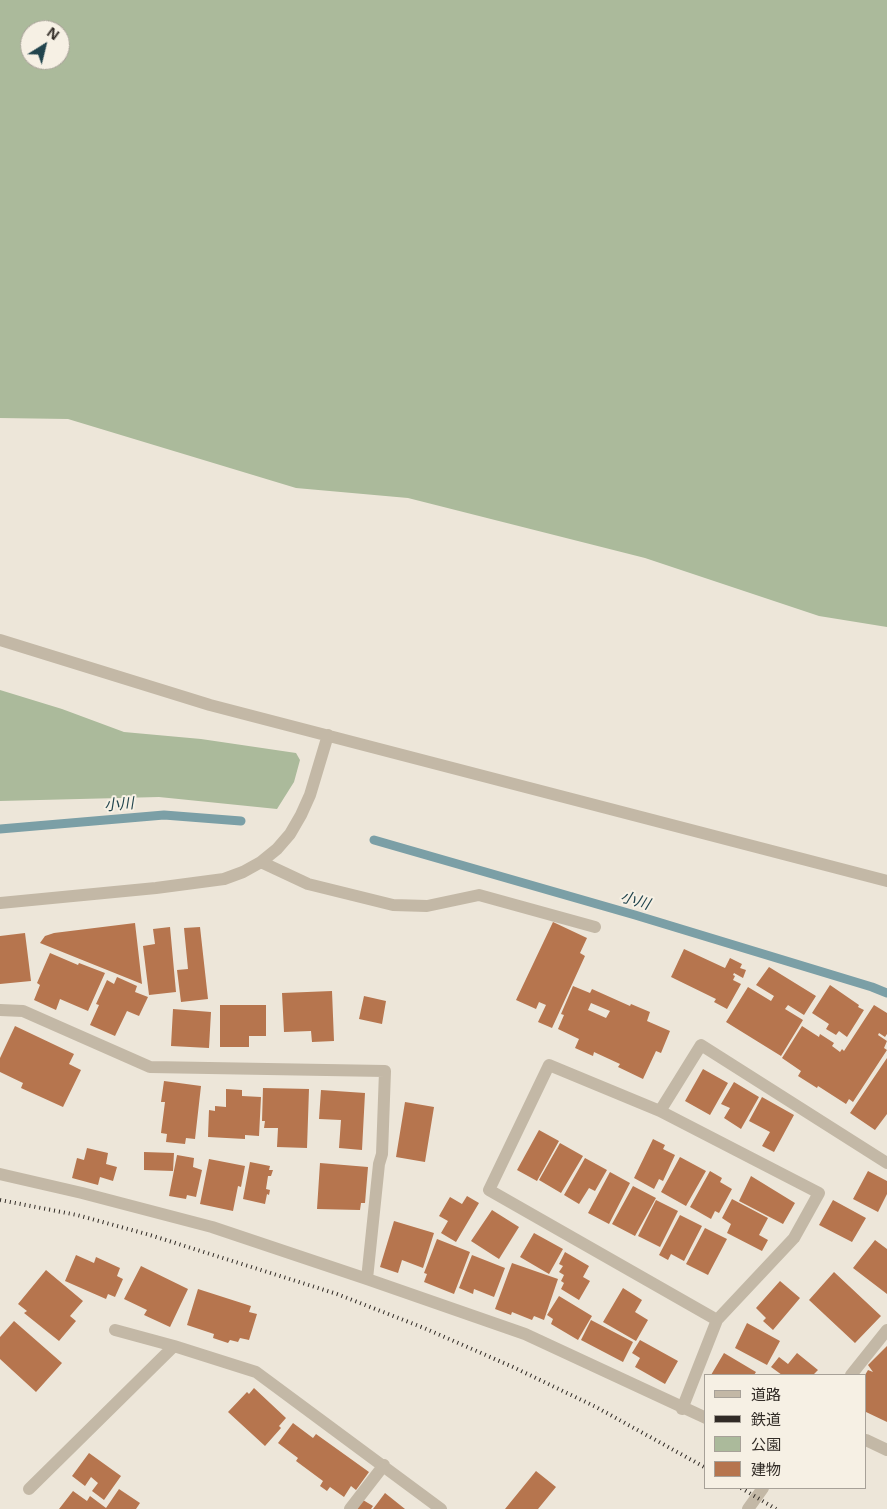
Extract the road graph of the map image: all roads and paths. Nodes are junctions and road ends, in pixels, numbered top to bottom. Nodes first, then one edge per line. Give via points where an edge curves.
1 (0, 640) edge
2 (328, 735) junction
3 (261, 862) junction
4 (887, 881) edge
5 (0, 903) edge
6 (595, 927) dead end
7 (0, 1010) edge
8 (660, 1110) junction
9 (887, 1163) edge
10 (0, 1174) edge
11 (367, 1280) junction
12 (717, 1320) junction
13 (115, 1330) dead end
14 (887, 1330) edge
15 (174, 1346) junction
16 (853, 1374) edge
17 (682, 1409) junction
18 (704, 1417) edge
19 (867, 1440) edge
20 (887, 1450) edge
21 (384, 1465) junction
22 (29, 1489) dead end
23 (762, 1489) edge
24 (350, 1509) edge
25 (441, 1509) edge
26 (748, 1509) edge

1 - 2 street via 210,705
2 - 3 street via 301,815 277,850
2 - 4 street
3 - 5 street via 224,879
3 - 6 street via 308,884 393,905 427,906 479,894
7 - 11 street via 23,1011 150,1067 385,1071 382,1154
8 - 9 street via 701,1045
8 - 12 street via 819,1193 794,1238
8 - 12 street via 549,1065 489,1190
10 - 11 street via 212,1226
11 - 17 street via 525,1334
12 - 17 street
13 - 15 street
14 - 16 street
15 - 21 street via 256,1372
15 - 22 street
17 - 18 street
19 - 20 street
21 - 24 street
21 - 25 street
23 - 26 street

